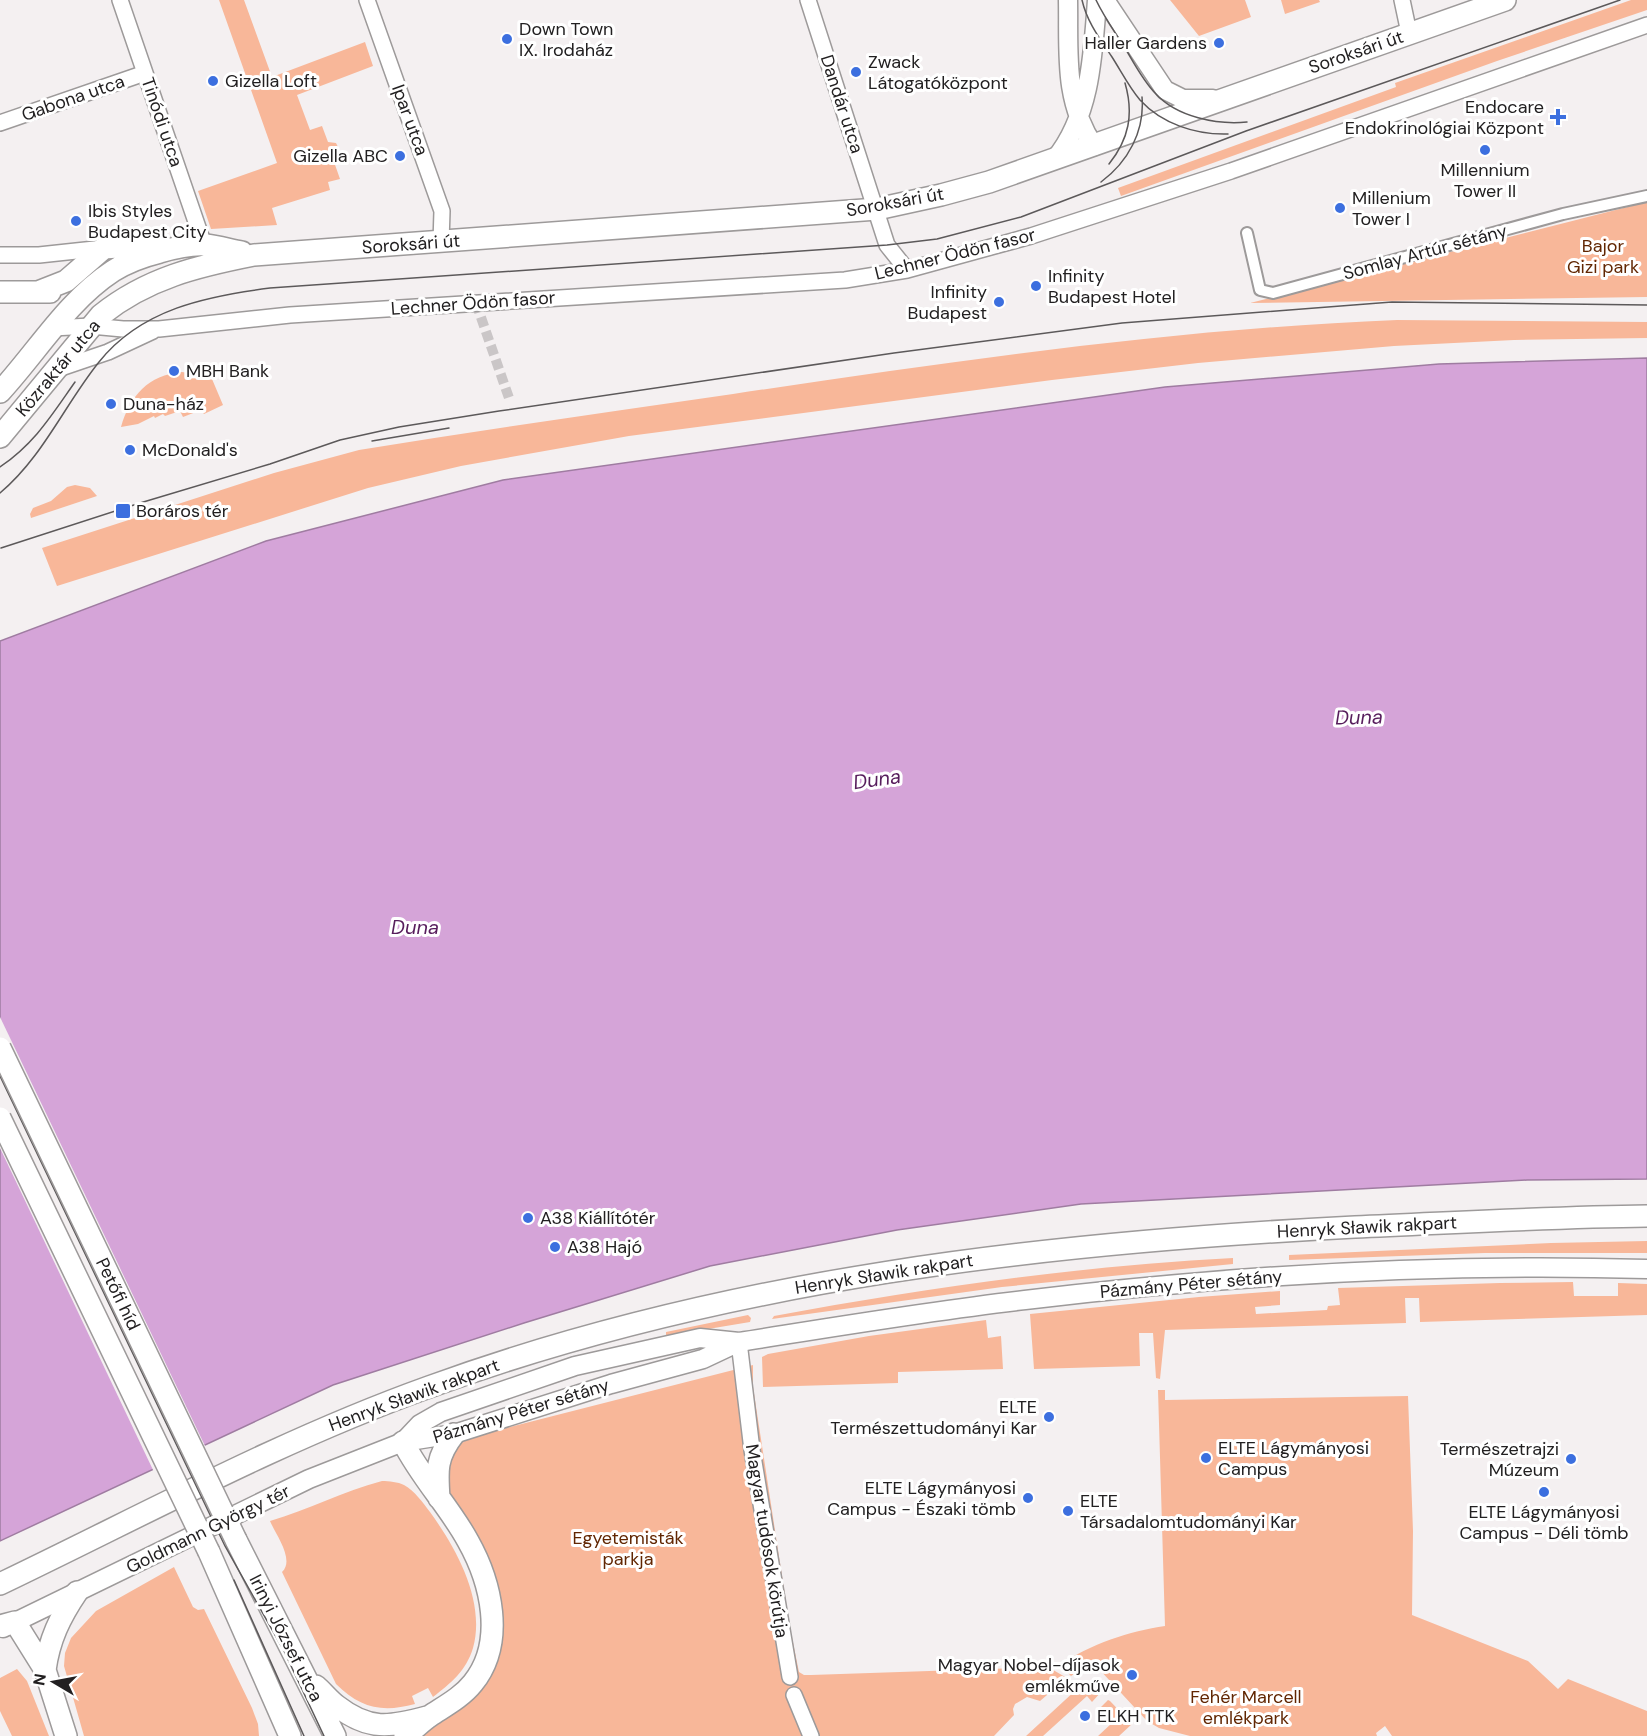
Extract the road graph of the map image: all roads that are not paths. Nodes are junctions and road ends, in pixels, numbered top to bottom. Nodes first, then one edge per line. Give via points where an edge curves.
1 (120, 0) edge
2 (367, 0) edge
3 (808, 0) edge
4 (1068, 0) edge
5 (1097, 0) edge
6 (1105, 0) edge
7 (1402, 0) edge
8 (1505, 0) edge
9 (1647, 25) edge
10 (1409, 33) junction
11 (145, 73) junction
12 (1230, 98) junction
13 (1078, 118) junction
14 (0, 123) edge
15 (1094, 146) junction
16 (1055, 159) junction
17 (1647, 196) edge
18 (877, 209) junction
19 (1247, 233) dead end
20 (441, 242) junction
21 (204, 245) junction
22 (104, 248) junction
23 (173, 248) junction
24 (0, 255) edge
25 (254, 255) junction
26 (907, 270) junction
27 (149, 284) junction
28 (0, 292) edge
29 (38, 292) junction
30 (87, 292) junction
31 (91, 326) junction
32 (52, 328) junction
33 (159, 328) junction
34 (55, 370) junction
35 (0, 392) edge
36 (0, 437) edge
37 (0, 1048) edge
38 (0, 1118) edge
39 (1647, 1216) edge
40 (1647, 1269) edge
41 (739, 1342) junction
42 (454, 1434) junction
43 (403, 1442) junction
44 (439, 1499) junction
45 (236, 1540) joint
46 (209, 1552) joint
47 (0, 1584) edge
48 (77, 1592) junction
49 (5, 1626) edge
50 (45, 1670) junction
51 (790, 1677) joint
52 (308, 1680) junction
53 (794, 1695) joint
54 (273, 1698) junction
55 (428, 1717) junction
56 (66, 1736) edge
57 (274, 1736) edge
58 (290, 1736) edge
59 (335, 1736) edge
60 (405, 1736) edge
61 (811, 1736) edge

1 - 11 street, Tinódi utca
2 - 20 street, Ipar utca via 442,211
3 - 18 street, Dandár utca
4 - 13 street via 1070,90
5 - 13 street via 1092,65
6 - 12 street via 1165,90 1183,99
7 - 10 street
8 - 10 main road, Soroksári út
9 - 26 street, Lechner Ödön fasor via 1212,177 1031,236
10 - 12 main road, Soroksári út
11 - 14 street, Gabona utca
11 - 21 street, Tinódi utca
12 - 15 main road, Soroksári út
13 - 15 street
13 - 16 street
15 - 16 main road, Soroksári út
16 - 18 main road, Soroksári út via 962,190
17 - 19 street, Somlay Artúr sétány via 1563,214 1273,292 1260,290
18 - 20 main road, Soroksári út
18 - 26 street, Dandár utca via 887,244
20 - 25 main road, Soroksári út
21 - 23 main road, Soroksári út
21 - 25 main road, Soroksári út
22 - 23 main road
22 - 24 street
22 - 29 main road via 66,281
23 - 30 main road, Közraktár utca via 114,270
25 - 27 main road, Soroksári út via 200,265
26 - 33 street, Lechner Ödön fasor via 845,280 290,315
27 - 30 main road
27 - 31 main road, Közraktár utca via 114,304
28 - 29 main road
29 - 30 main road
30 - 32 main road, Közraktár utca
31 - 32 street, Lechner Ödön fasor
31 - 33 street, Lechner Ödön fasor
31 - 34 main road, Közraktár utca
32 - 35 main road, Közraktár utca
33 - 34 street, Lechner Ödön fasor via 108,352
34 - 36 main road, Közraktár utca
37 - 45 main road, Petőfi híd, bridge
38 - 46 main road, Petőfi híd, bridge
39 - 47 main road, Henryk Sławik rakpart via 1416,1224 1175,1237 1070,1247 886,1272 643,1320 531,1353 358,1413
40 - 41 street, Pázmány Péter sétány via 1447,1269 1194,1283 1023,1300
41 - 42 street, Pázmány Péter sétány via 703,1359
41 - 43 street, Pázmány Péter sétány via 700,1338 575,1366 441,1412 420,1424
41 - 51 street, Magyar tudósok körútja via 753,1460
42 - 43 street, Pázmány Péter sétány
42 - 44 main road via 441,1455 437,1471
43 - 44 main road
43 - 48 street, Goldmann György tér via 309,1479
44 - 55 main road via 477,1558 490,1601 492,1632 487,1657 473,1683
45 - 52 main road, Irinyi József utca
46 - 54 main road, Irinyi József utca
48 - 49 street, Goldmann György tér
48 - 50 main road via 57,1624
49 - 50 main road via 35,1652
50 - 56 main road
51 - 53 street, Magyar tudósok körútja
52 - 55 main road via 339,1708 367,1724
52 - 59 main road, Irinyi József utca
53 - 61 street, Magyar tudósok körútja
54 - 57 main road
54 - 58 main road, Irinyi József utca
55 - 60 main road

